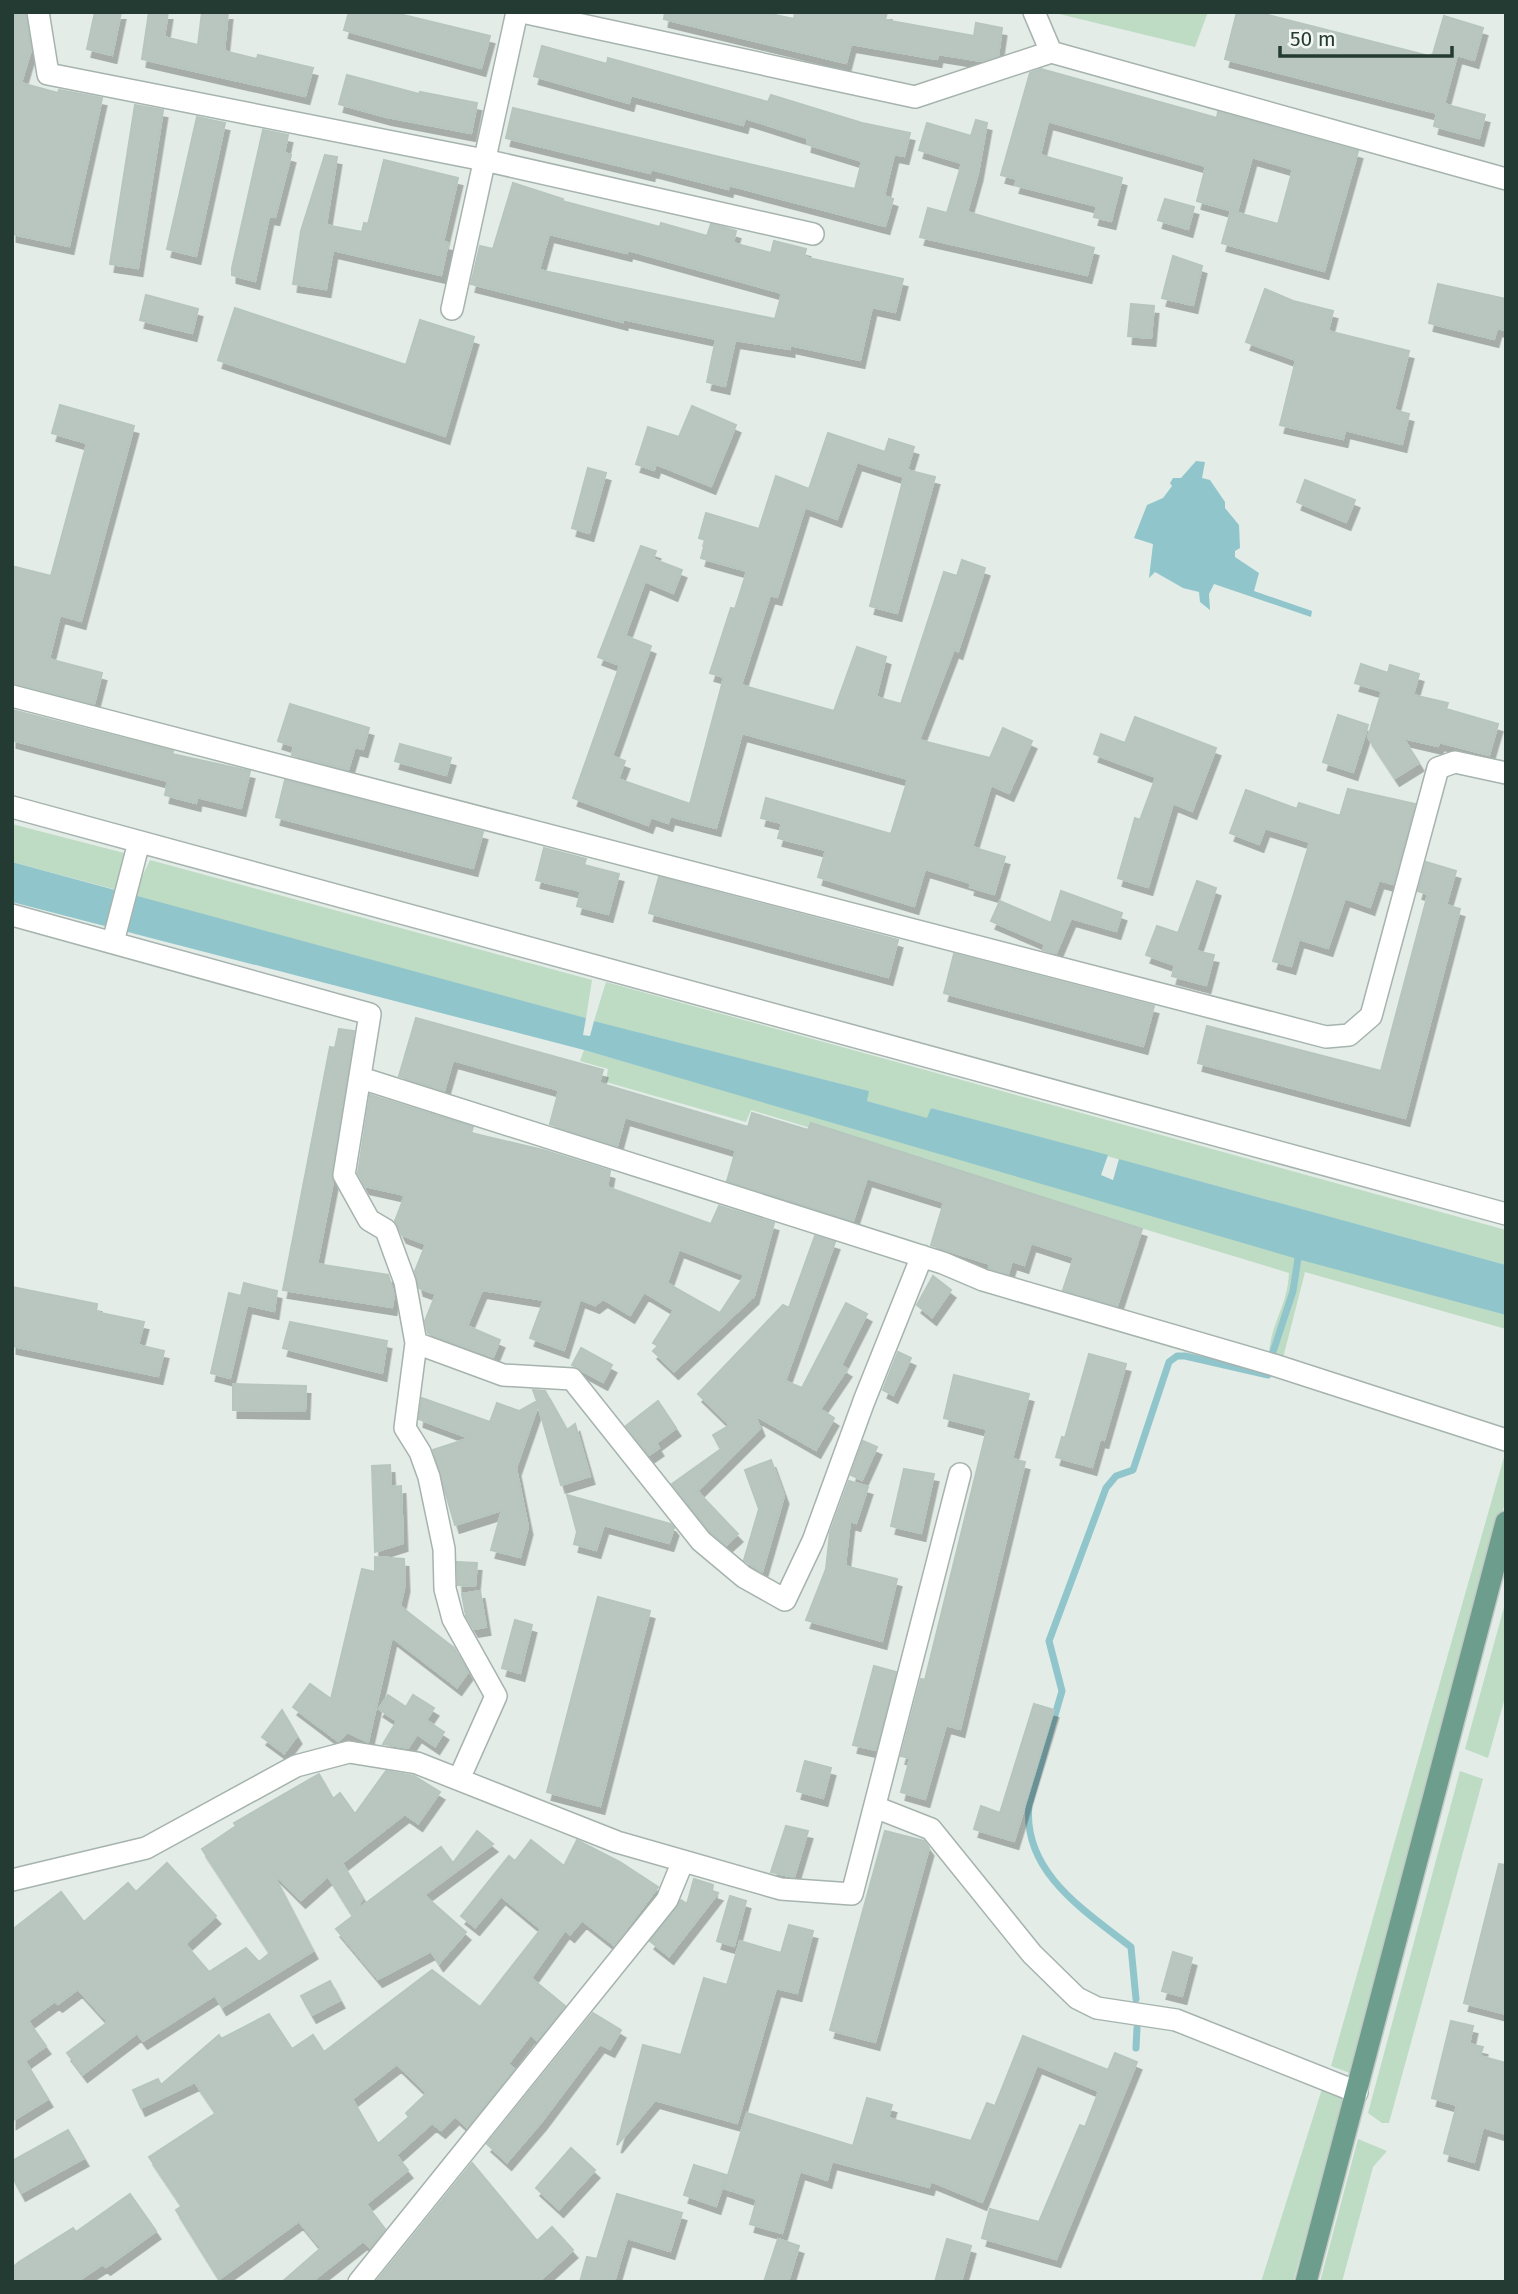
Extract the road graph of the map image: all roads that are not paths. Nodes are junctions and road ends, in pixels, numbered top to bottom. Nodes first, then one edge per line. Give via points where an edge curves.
1 (38, 12) edge
2 (517, 12) edge
3 (522, 12) edge
4 (1034, 12) edge
5 (1051, 52) junction
6 (484, 160) junction
7 (1506, 179) edge
8 (813, 234) dead end
9 (452, 309) dead end
10 (12, 696) edge
11 (1506, 773) edge
12 (12, 807) edge
13 (139, 842) junction
14 (12, 915) edge
15 (113, 942) junction
16 (362, 1078) junction
17 (1506, 1214) edge
18 (922, 1256) junction
19 (416, 1343) junction
20 (1506, 1440) edge
21 (960, 1474) dead end
22 (1506, 1522) edge
23 (459, 1779) junction
24 (874, 1807) junction
25 (683, 1861) junction
26 (12, 1880) edge
27 (1357, 2092) junction
28 (359, 2282) edge
29 (1306, 2282) edge

1 - 6 street via 48,74
2 - 6 street
3 - 5 street via 915,97
4 - 5 street
5 - 7 street
6 - 8 street
6 - 9 street
10 - 11 street via 1326,1037 1349,1035 1371,1016 1438,768 1455,762
12 - 13 street
13 - 15 street
13 - 17 street
14 - 15 street
15 - 16 street via 370,1014
16 - 18 street
16 - 19 street via 344,1175 369,1220 386,1230 405,1282
18 - 19 street via 813,1541 785,1600 744,1577 701,1541 572,1379 503,1375
18 - 20 street via 983,1280 1274,1365
19 - 23 street via 405,1428 429,1477 444,1549 444,1589 453,1619 496,1696
21 - 24 street
22 - 27 main road
23 - 25 street via 617,1842
23 - 26 street via 380,1755 349,1752 322,1758 296,1766 146,1848
24 - 25 street via 852,1895 781,1889
24 - 27 street via 931,1829 1032,1954 1077,1998 1097,2008 1176,2020
25 - 28 street via 667,1900
27 - 29 main road

